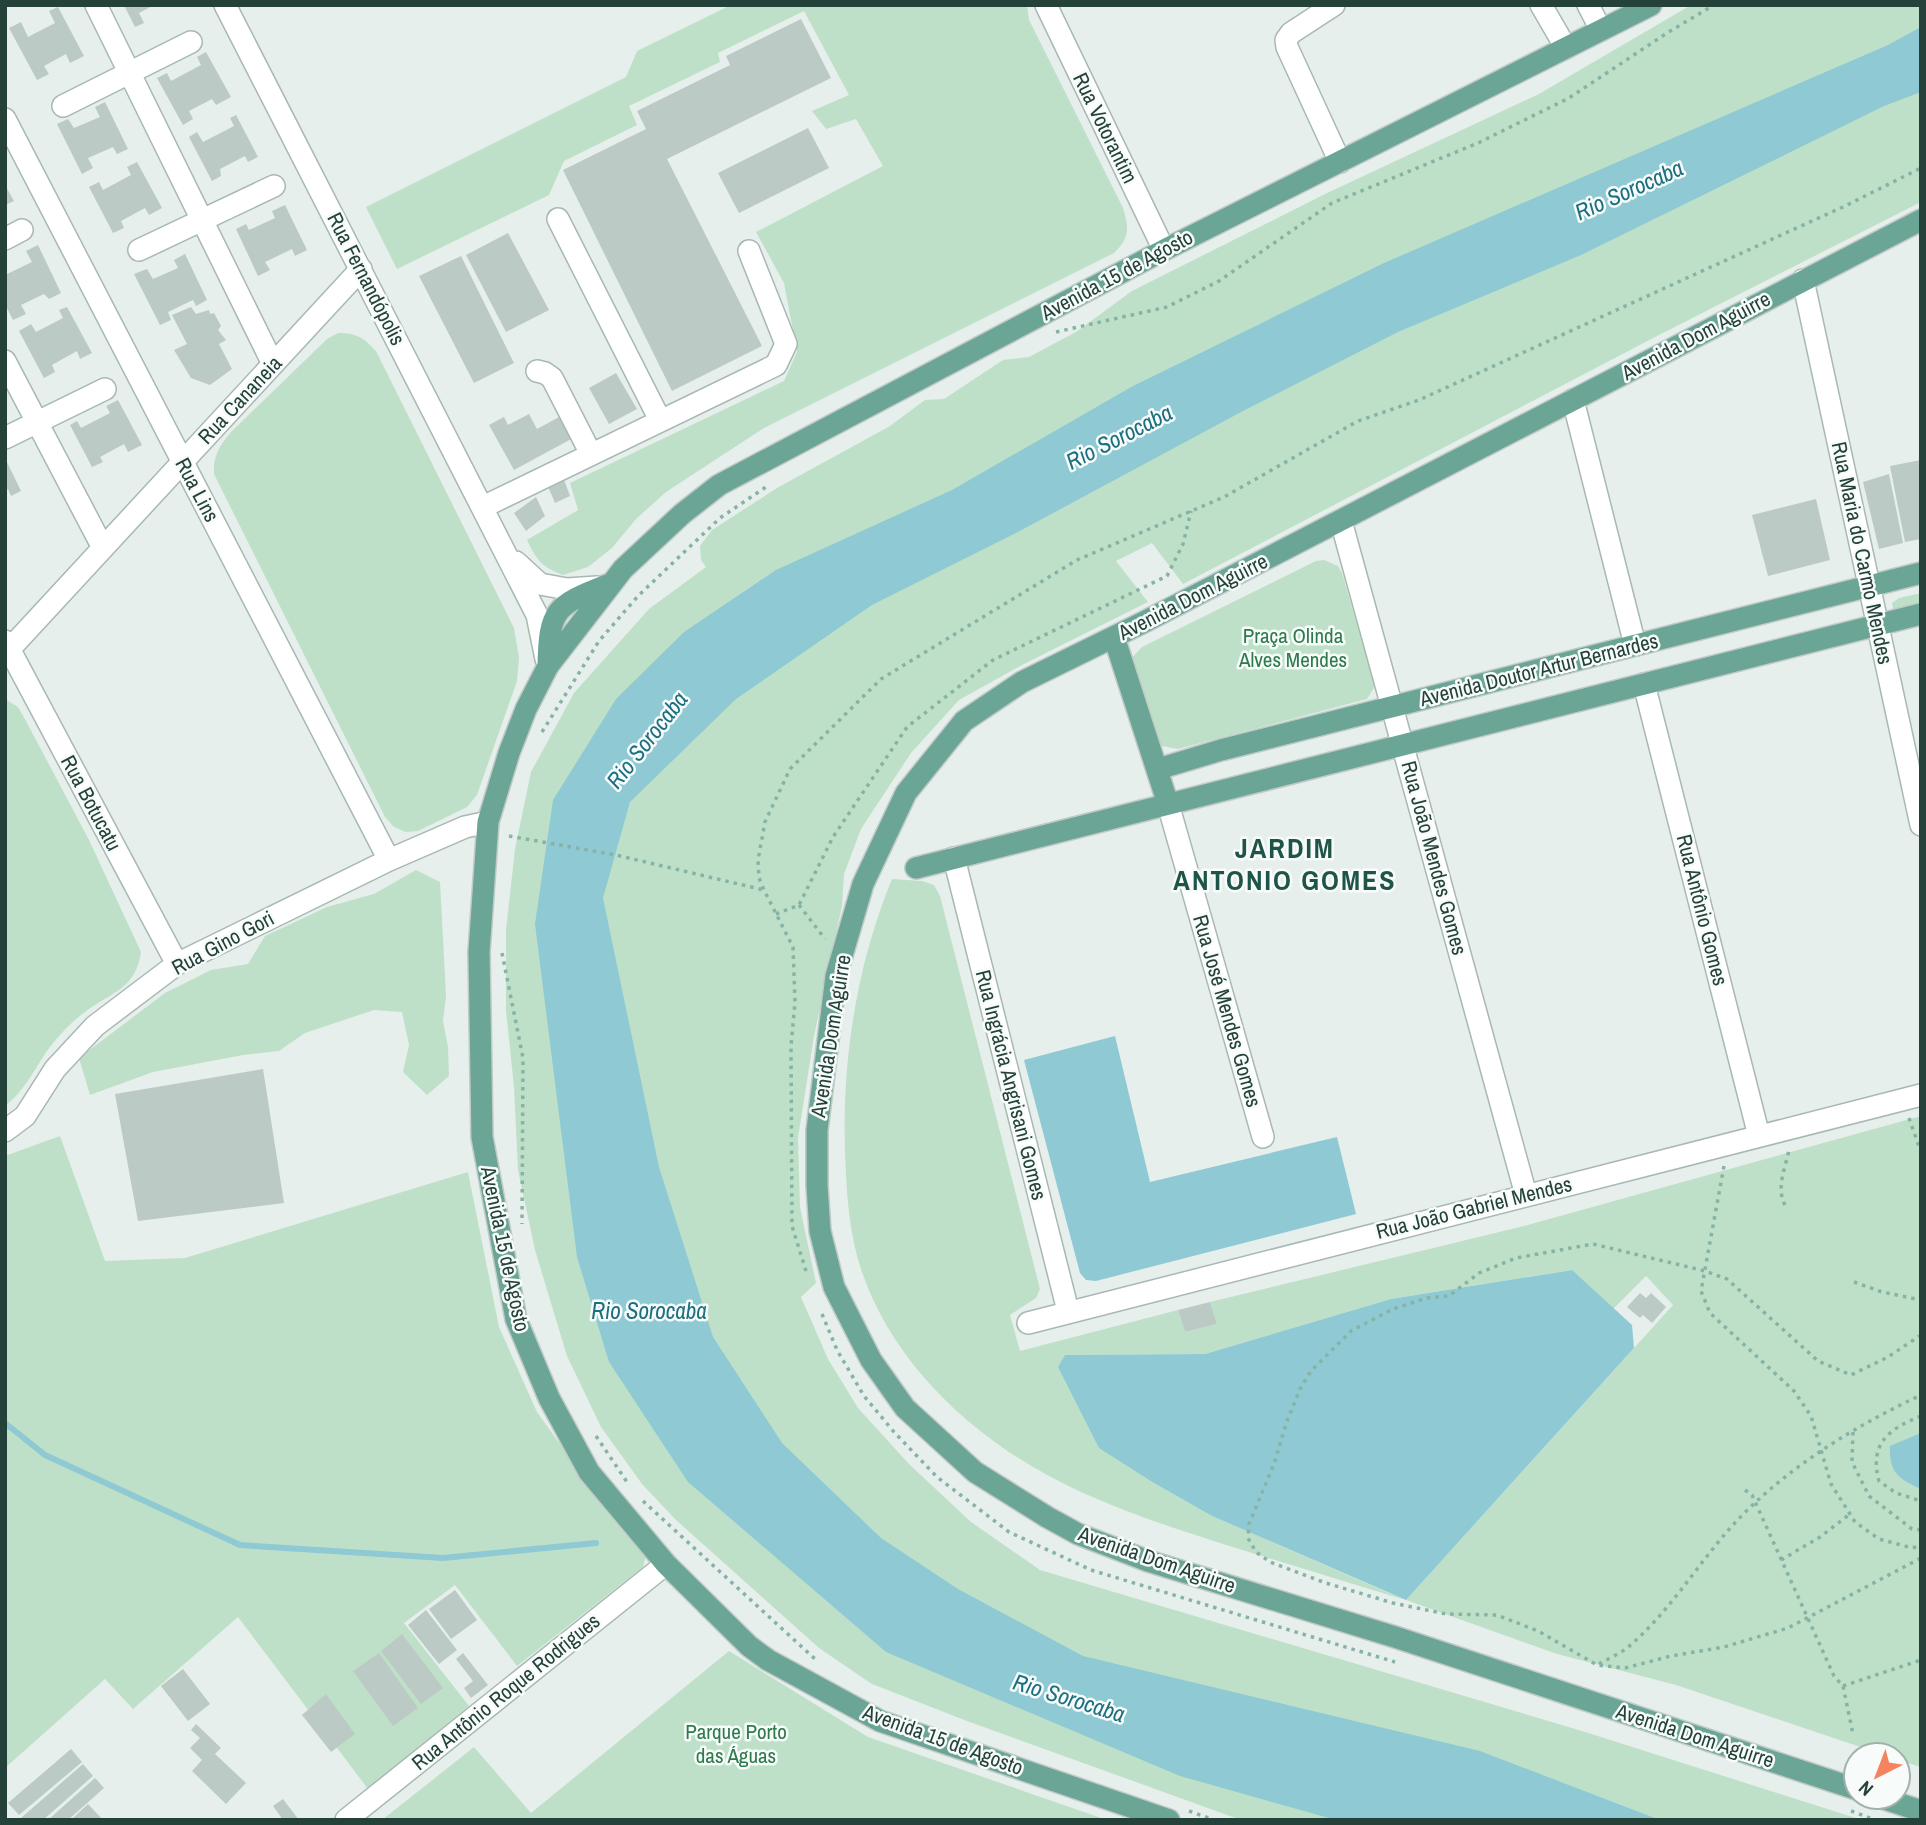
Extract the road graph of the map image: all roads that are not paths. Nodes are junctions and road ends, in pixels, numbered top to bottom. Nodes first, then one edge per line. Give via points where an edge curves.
1 (96, 5) edge
2 (225, 5) edge
3 (1046, 5) edge
4 (1334, 5) edge
5 (1541, 5) edge
6 (1587, 5) edge
7 (1651, 5) edge
8 (1601, 30) junction
9 (191, 42) dead end
10 (1566, 48) junction
11 (129, 73) junction
12 (63, 106) dead end
13 (5, 119) edge
14 (1340, 162) junction
15 (274, 186) dead end
16 (558, 219) dead end
17 (202, 220) junction
18 (1921, 220) edge
19 (139, 250) dead end
20 (1164, 250) junction
21 (749, 251) dead end
22 (361, 269) junction
23 (1803, 280) junction
24 (5, 362) edge
25 (273, 364) junction
26 (537, 371) dead end
27 (105, 389) dead end
28 (1573, 400) junction
29 (660, 420) junction
30 (37, 422) junction
31 (5, 438) edge
32 (591, 454) junction
33 (182, 462) junction
34 (483, 507) junction
35 (1341, 521) junction
36 (103, 548) junction
37 (506, 552) junction
38 (1921, 573) edge
39 (540, 584) junction
40 (609, 584) junction
41 (1868, 587) junction
42 (579, 609) junction
43 (1921, 614) edge
44 (537, 615) junction
45 (1878, 625) junction
46 (1114, 637) junction
47 (555, 643) junction
48 (1635, 645) junction
49 (7, 648) edge
50 (548, 666) junction
51 (1644, 684) junction
52 (1392, 706) junction
53 (1403, 745) junction
54 (1158, 769) junction
55 (1168, 804) junction
56 (488, 822) junction
57 (1921, 825) edge
58 (954, 858) junction
59 (389, 860) junction
60 (916, 868) dead end
61 (177, 964) junction
62 (1912, 1097) edge
63 (5, 1131) edge
64 (1759, 1136) junction
65 (1262, 1137) dead end
66 (1526, 1195) junction
67 (1068, 1311) junction
68 (1028, 1323) dead end
69 (666, 1564) junction
70 (1842, 1784) edge
71 (346, 1820) edge
72 (1169, 1820) edge

1 - 11 street
2 - 22 street, Rua Fernandópolis
3 - 20 street, Rua Votorantim
4 - 14 street via 1286,40
5 - 10 street
6 - 8 street
7 - 8 main road, Avenida 15 de Agosto
8 - 10 main road, Avenida 15 de Agosto
9 - 11 street
10 - 14 main road, Avenida 15 de Agosto
11 - 12 street
11 - 17 street
13 - 33 street, Rua Lins
14 - 20 main road, Avenida 15 de Agosto
15 - 17 street
16 - 29 street
17 - 19 street
17 - 25 street
18 - 23 main road, Avenida Dom Aguirre
20 - 40 main road, Avenida 15 de Agosto via 719,485
21 - 29 street via 786,344 776,365
22 - 25 street, Rua Cananeia
22 - 34 street, Rua Fernandópolis
23 - 28 main road, Avenida Dom Aguirre
23 - 41 street, Rua Maria do Carmo Mendes
24 - 30 street
25 - 33 street, Rua Cananeia
26 - 32 street via 552,378
27 - 30 street
28 - 35 main road, Avenida Dom Aguirre
28 - 48 street
29 - 32 street
30 - 31 street
30 - 36 street
32 - 34 street
33 - 36 street, Rua Cananeia
33 - 59 street, Rua Lins
34 - 37 street, Rua Fernandópolis
35 - 46 main road, Avenida Dom Aguirre
35 - 52 street, Rua João Mendes Gomes
36 - 49 street, Rua Cananeia
37 - 39 street, Rua Fernandópolis
37 - 44 street, Rua Fernandópolis
38 - 41 main road, Avenida Doutor Artur Bernardes
39 - 40 street via 566,589
39 - 42 street, Rua Fernandópolis
40 - 42 main road, Avenida 15 de Agosto
41 - 45 street, Rua Maria do Carmo Mendes
41 - 48 main road, Avenida Doutor Artur Bernardes
42 - 47 main road, Avenida 15 de Agosto
43 - 45 main road, Avenida Doutor Artur Bernardes
44 - 47 street
44 - 50 street, Rua Fernandópolis
45 - 51 main road, Avenida Doutor Artur Bernardes
45 - 57 street, Rua Maria do Carmo Mendes
46 - 54 main road
46 - 70 main road, Avenida Dom Aguirre via 1022,682 964,721 906,793 863,884 836,976 817,1130 817,1186 820,1231 834,1287 872,1360 905,1408 975,1472 1078,1534 1148,1561
47 - 50 main road, Avenida 15 de Agosto
48 - 52 main road, Avenida Doutor Artur Bernardes
49 - 61 street, Rua Botucatu
50 - 56 main road, Avenida 15 de Agosto via 517,731
51 - 53 main road, Avenida Doutor Artur Bernardes
51 - 64 street, Rua Antônio Gomes
52 - 53 street, Rua João Mendes Gomes
52 - 54 main road, Avenida Doutor Artur Bernardes
53 - 55 main road, Avenida Doutor Artur Bernardes
53 - 66 street, Rua João Mendes Gomes
54 - 55 main road
55 - 58 main road, Avenida Doutor Artur Bernardes
55 - 65 street, Rua José Mendes Gomes
56 - 59 street, Rua Gino Gori via 465,827
56 - 69 main road, Avenida 15 de Agosto via 479,952 482,1137 516,1319 549,1398 589,1472
58 - 60 main road, Avenida Doutor Artur Bernardes
58 - 67 street, Rua Ingrácia Angrisani Gomes
59 - 61 street, Rua Gino Gori
61 - 63 street, Rua Gino Gori via 95,1026 55,1069 24,1116
62 - 64 street, Rua João Gabriel Mendes
64 - 66 street, Rua João Gabriel Mendes
66 - 67 street, Rua João Gabriel Mendes
67 - 68 street, Rua João Gabriel Mendes
69 - 71 street, Rua Antônio Roque Rodrigues
69 - 72 main road, Avenida 15 de Agosto via 768,1660 880,1721

